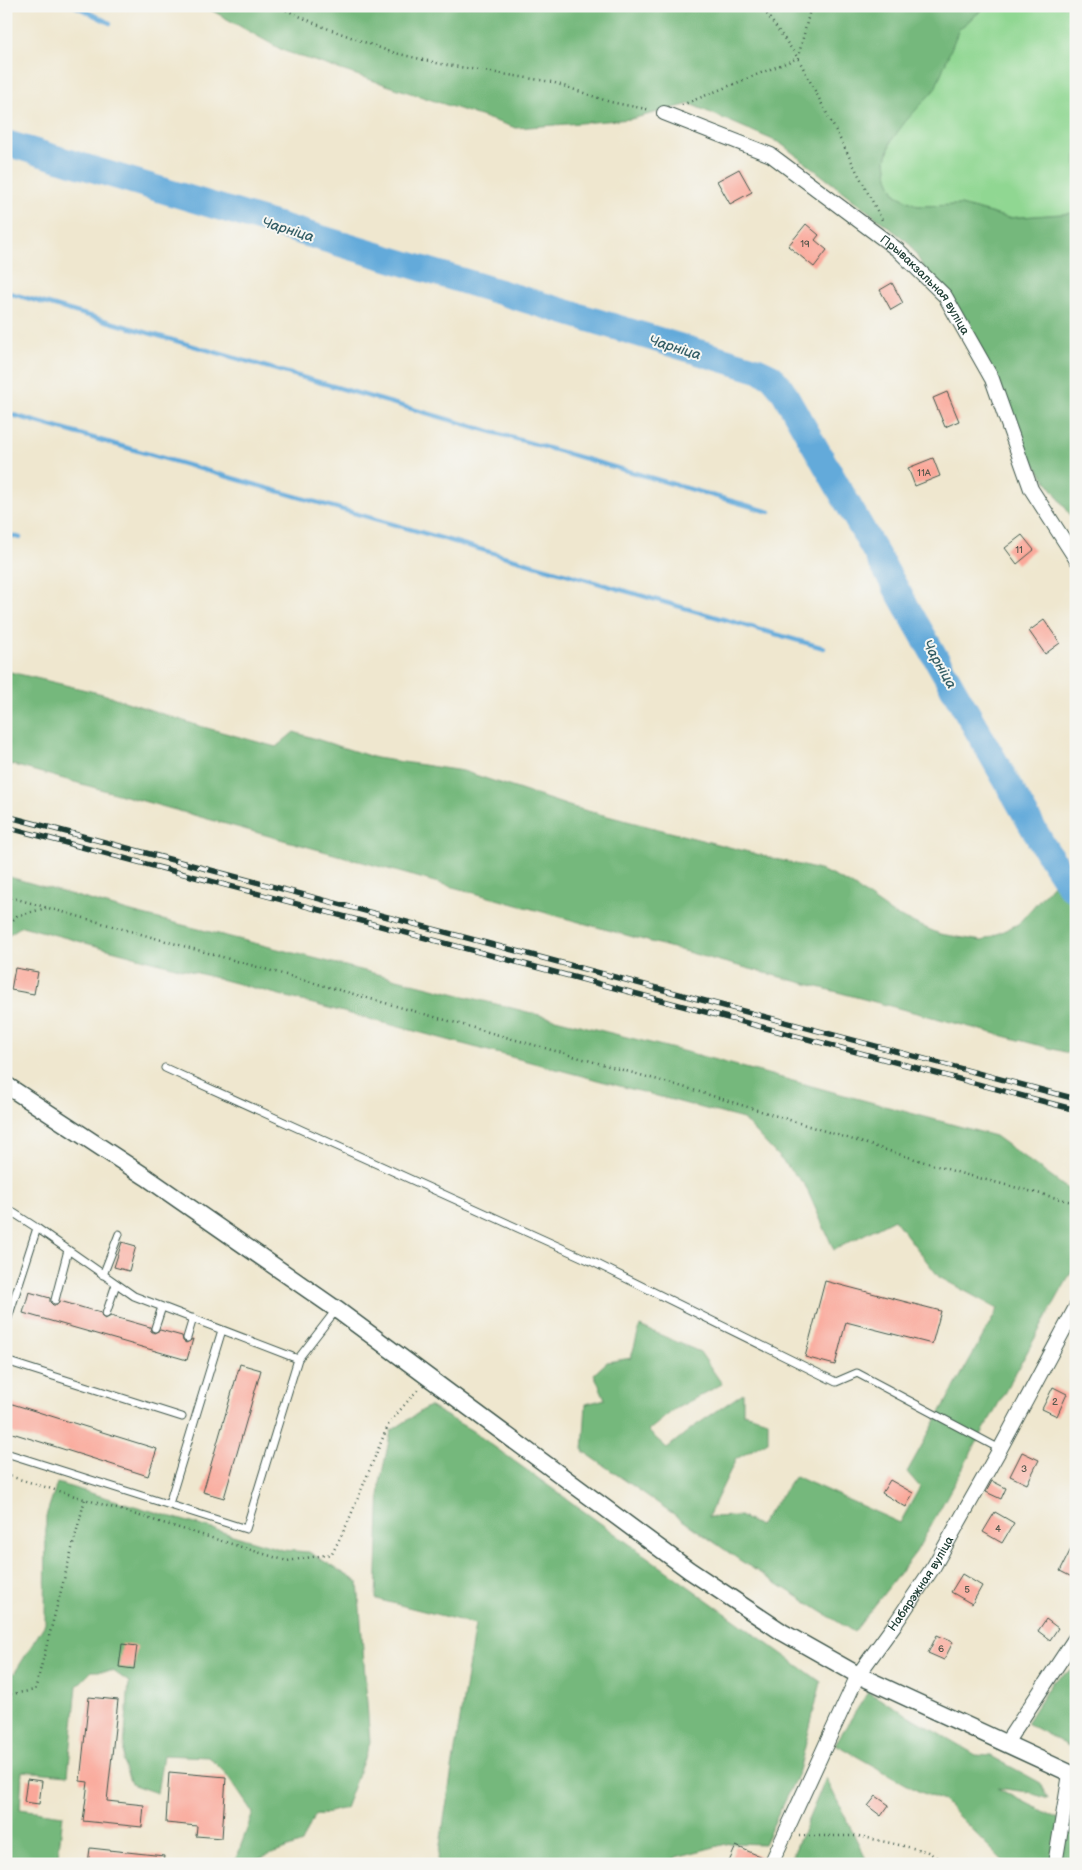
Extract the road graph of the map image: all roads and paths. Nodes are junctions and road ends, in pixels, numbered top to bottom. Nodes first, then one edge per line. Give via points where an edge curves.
1 (277, 6) edge
2 (761, 6) edge
3 (811, 6) edge
4 (798, 58) junction
5 (664, 112) junction
6 (884, 224) dead end
7 (1076, 559) edge
8 (6, 896) edge
9 (48, 908) junction
10 (6, 927) edge
11 (164, 1068) dead end
12 (6, 1085) edge
13 (1076, 1203) edge
14 (6, 1208) edge
15 (37, 1228) junction
16 (119, 1234) dead end
17 (68, 1250) junction
18 (103, 1275) junction
19 (116, 1284) junction
20 (55, 1300) dead end
21 (162, 1307) junction
22 (1076, 1307) edge
23 (336, 1309) junction
24 (106, 1314) dead end
25 (193, 1318) junction
26 (6, 1324) edge
27 (155, 1328) dead end
28 (222, 1330) junction
29 (187, 1338) dead end
30 (298, 1359) junction
31 (6, 1361) edge
32 (182, 1417) dead end
33 (1000, 1449) junction
34 (6, 1453) edge
35 (85, 1499) dead end
36 (169, 1504) junction
37 (1076, 1637) edge
38 (858, 1675) junction
39 (6, 1695) edge
40 (1006, 1743) junction
41 (1073, 1775) edge
42 (783, 1836) junction
43 (771, 1864) edge
44 (948, 1864) edge
45 (1055, 1864) edge

1 - 5 path via 391,52 441,64 552,82 610,102
2 - 4 path
3 - 4 path
4 - 5 path
4 - 6 path
5 - 7 street, Прывакзальная вуліца via 771,155 898,250 945,296 992,379 1031,489
8 - 9 path
9 - 10 path via 17,916
9 - 13 path via 690,1089 963,1174
11 - 33 lane via 594,1263 836,1382 857,1373
12 - 23 street via 146,1177
14 - 15 lane
15 - 17 lane
15 - 26 lane
16 - 18 lane
17 - 18 lane
17 - 20 lane
18 - 19 lane
19 - 21 lane via 134,1296
19 - 24 lane
21 - 25 lane
21 - 27 lane
22 - 33 street, Набярэжная вуліца
23 - 30 lane
23 - 38 street via 689,1570 782,1632
25 - 28 lane
25 - 29 lane
28 - 30 lane
28 - 36 lane
30 - 36 lane via 246,1529
31 - 32 lane
33 - 38 street, Набярэжная вуліца via 934,1566
34 - 36 lane
35 - 39 path via 35,1690
37 - 40 street
38 - 40 street
38 - 42 street, Набярэжная вуліца
40 - 41 street
41 - 45 street
42 - 43 street, Набярэжная вуліца
42 - 44 path via 858,1836 926,1851

